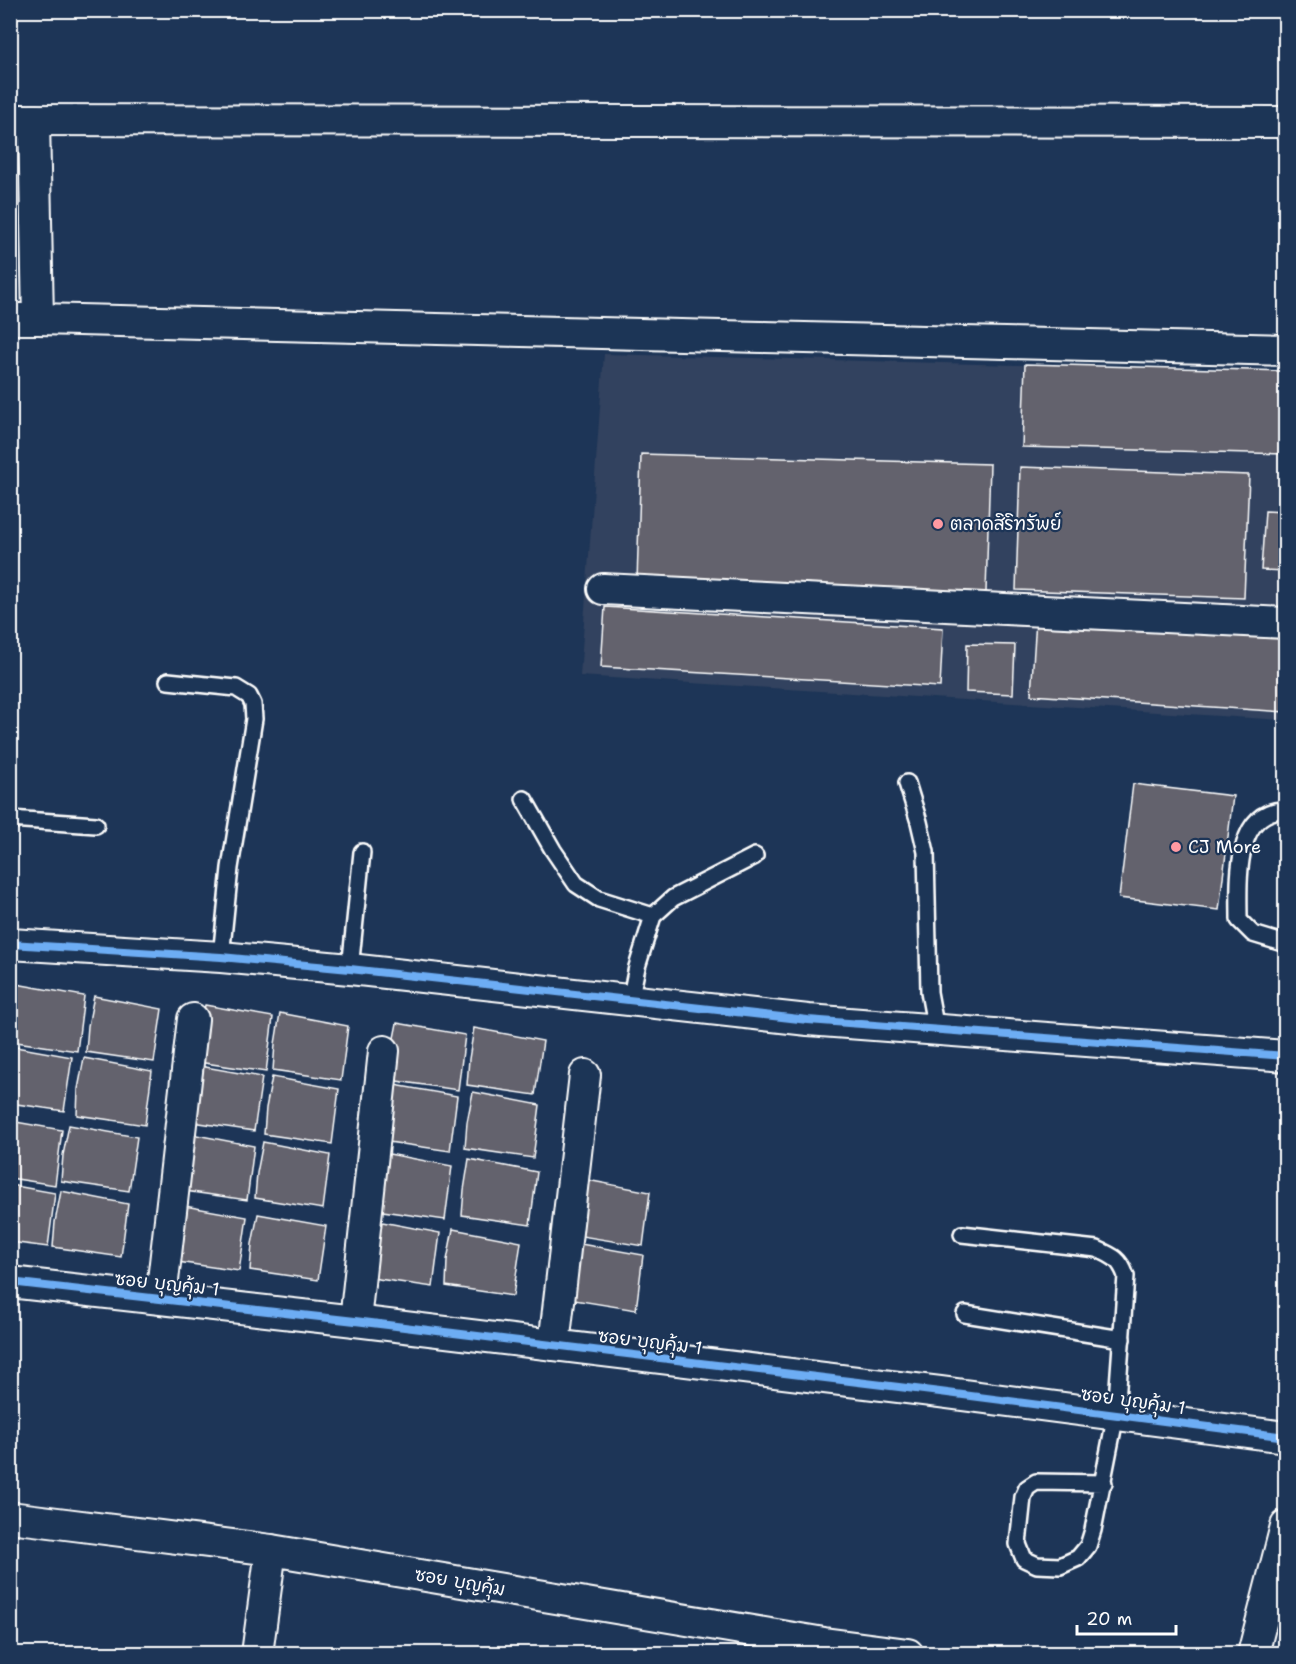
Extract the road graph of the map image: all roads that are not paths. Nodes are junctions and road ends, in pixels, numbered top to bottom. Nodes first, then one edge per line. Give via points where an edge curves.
1 (22, 120) edge
2 (1286, 122) edge
3 (24, 319) edge
4 (1286, 350) edge
5 (603, 589) dead end
6 (1286, 623) edge
7 (168, 681) dead end
8 (908, 783) dead end
9 (524, 799) dead end
10 (1286, 810) edge
11 (10, 819) edge
12 (96, 825) dead end
13 (362, 852) dead end
14 (755, 856) dead end
15 (653, 916) junction
16 (10, 944) edge
17 (1286, 944) edge
18 (221, 957) junction
19 (350, 969) junction
20 (630, 1001) junction
21 (193, 1019) dead end
22 (936, 1030) junction
23 (384, 1051) dead end
24 (1286, 1056) edge
25 (585, 1075) dead end
26 (962, 1234) dead end
27 (10, 1282) edge
28 (161, 1298) junction
29 (965, 1314) dead end
30 (356, 1320) junction
31 (1122, 1339) junction
32 (554, 1345) junction
33 (1116, 1414) junction
34 (1286, 1437) edge
35 (1104, 1483) junction
36 (10, 1517) edge
37 (1286, 1526) edge
38 (271, 1550) junction
39 (823, 1648) edge
40 (257, 1653) edge
41 (908, 1653) edge
42 (1253, 1653) edge

1 - 2 street
1 - 3 street
3 - 4 street
5 - 6 street
7 - 18 lane via 236,688 249,696 253,704
8 - 22 lane via 926,852 929,992
9 - 15 lane via 576,884 599,899
10 - 17 lane via 1273,809 1258,818 1246,837 1239,872 1239,920 1253,934
11 - 12 lane
13 - 19 lane
14 - 15 lane via 673,898
15 - 20 lane
16 - 18 street
18 - 19 street
19 - 20 street
20 - 22 street
21 - 28 street
22 - 24 street
23 - 30 street
25 - 32 street
26 - 31 lane via 1097,1249 1112,1255 1126,1276
27 - 28 street, ซอย บุญคุ้ม 1
28 - 30 street, ซอย บุญคุ้ม 1
29 - 31 lane
30 - 32 street, ซอย บุญคุ้ม 1
31 - 33 lane
32 - 33 street, ซอย บุญคุ้ม 1
33 - 34 street, ซอย บุญคุ้ม 1
33 - 35 lane
35 - 35 lane via 1036,1482 1027,1488 1018,1544 1024,1559 1037,1565 1060,1566 1078,1558 1088,1546
36 - 38 street, ซอย บุญคุ้ม
37 - 42 street
38 - 39 street, ซอย บุญคุ้ม
38 - 40 street
39 - 41 street, ซอย บุญคุ้ม

